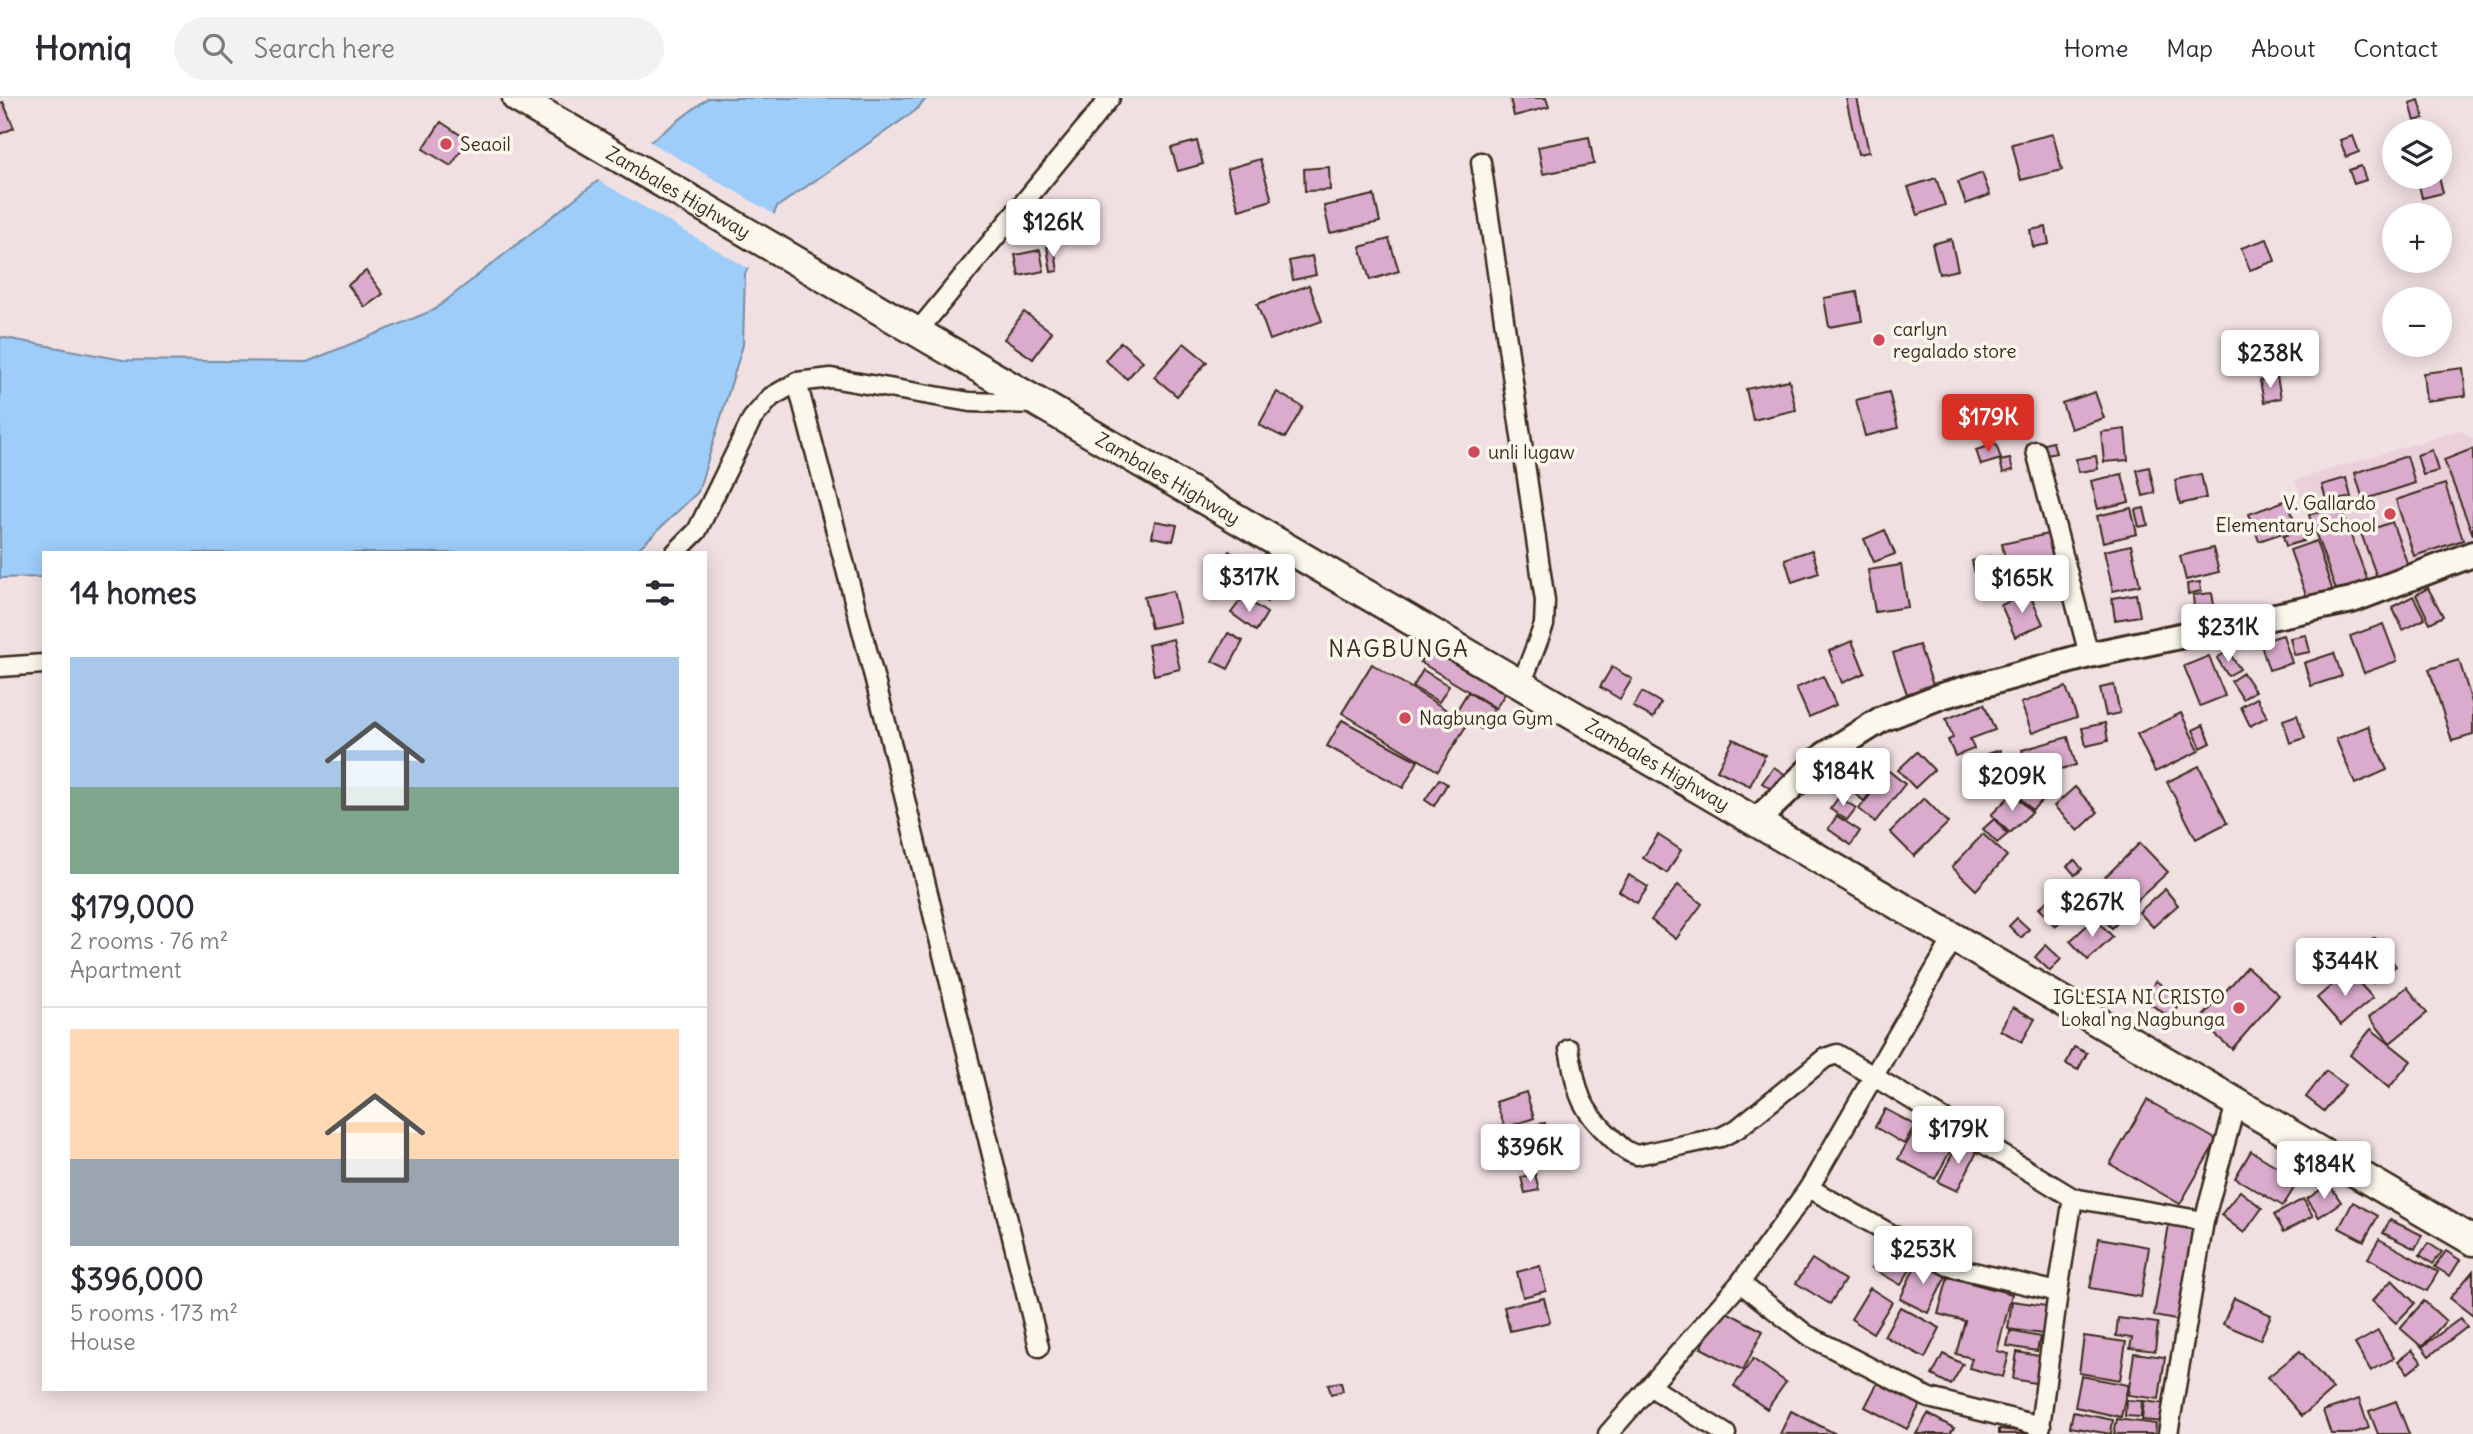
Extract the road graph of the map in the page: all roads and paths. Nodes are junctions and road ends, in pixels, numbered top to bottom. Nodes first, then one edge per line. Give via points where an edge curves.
1 (517, 98) edge
2 (1110, 98) edge
3 (1481, 162) dead end
4 (917, 332) junction
5 (797, 382) junction
6 (1040, 404) junction
7 (2036, 451) dead end
8 (677, 551) edge
9 (2473, 554) edge
10 (2089, 655) junction
11 (42, 664) edge
12 (0, 667) edge
13 (1521, 685) junction
14 (1755, 822) junction
15 (1954, 937) junction
16 (1569, 1049) dead end
17 (1873, 1077) junction
18 (2236, 1103) junction
19 (1810, 1188) junction
20 (2073, 1198) junction
21 (2204, 1221) junction
22 (2473, 1241) edge
23 (1740, 1283) junction
24 (2058, 1292) junction
25 (1039, 1346) dead end
26 (1651, 1387) junction
27 (2040, 1430) edge
28 (1608, 1434) edge
29 (1726, 1434) edge
30 (2168, 1434) edge

1 - 4 main road, Zambales Highway
2 - 4 street
3 - 13 street via 1545,601 1544,625
4 - 6 main road, Zambales Highway
5 - 6 street via 831,378 970,402
5 - 8 street via 771,397 752,419 696,531
5 - 25 street via 889,734
6 - 13 main road, Zambales Highway
7 - 10 street
9 - 10 street via 2352,600
10 - 14 street via 1941,696 1882,719 1825,755
11 - 12 street
13 - 14 main road, Zambales Highway
14 - 15 main road, Zambales Highway
15 - 17 street
15 - 18 main road, Zambales Highway
16 - 17 street via 1579,1098 1591,1118 1625,1151 1637,1155 1721,1137 1737,1129 1830,1056 1837,1055
17 - 19 street
17 - 20 street
18 - 21 street
18 - 22 main road, Zambales Highway
19 - 23 street
19 - 24 street via 1948,1266
20 - 21 street
20 - 24 street
21 - 30 street
23 - 26 street
23 - 27 street via 1807,1335 1929,1398
24 - 27 street
26 - 28 street
26 - 29 street

